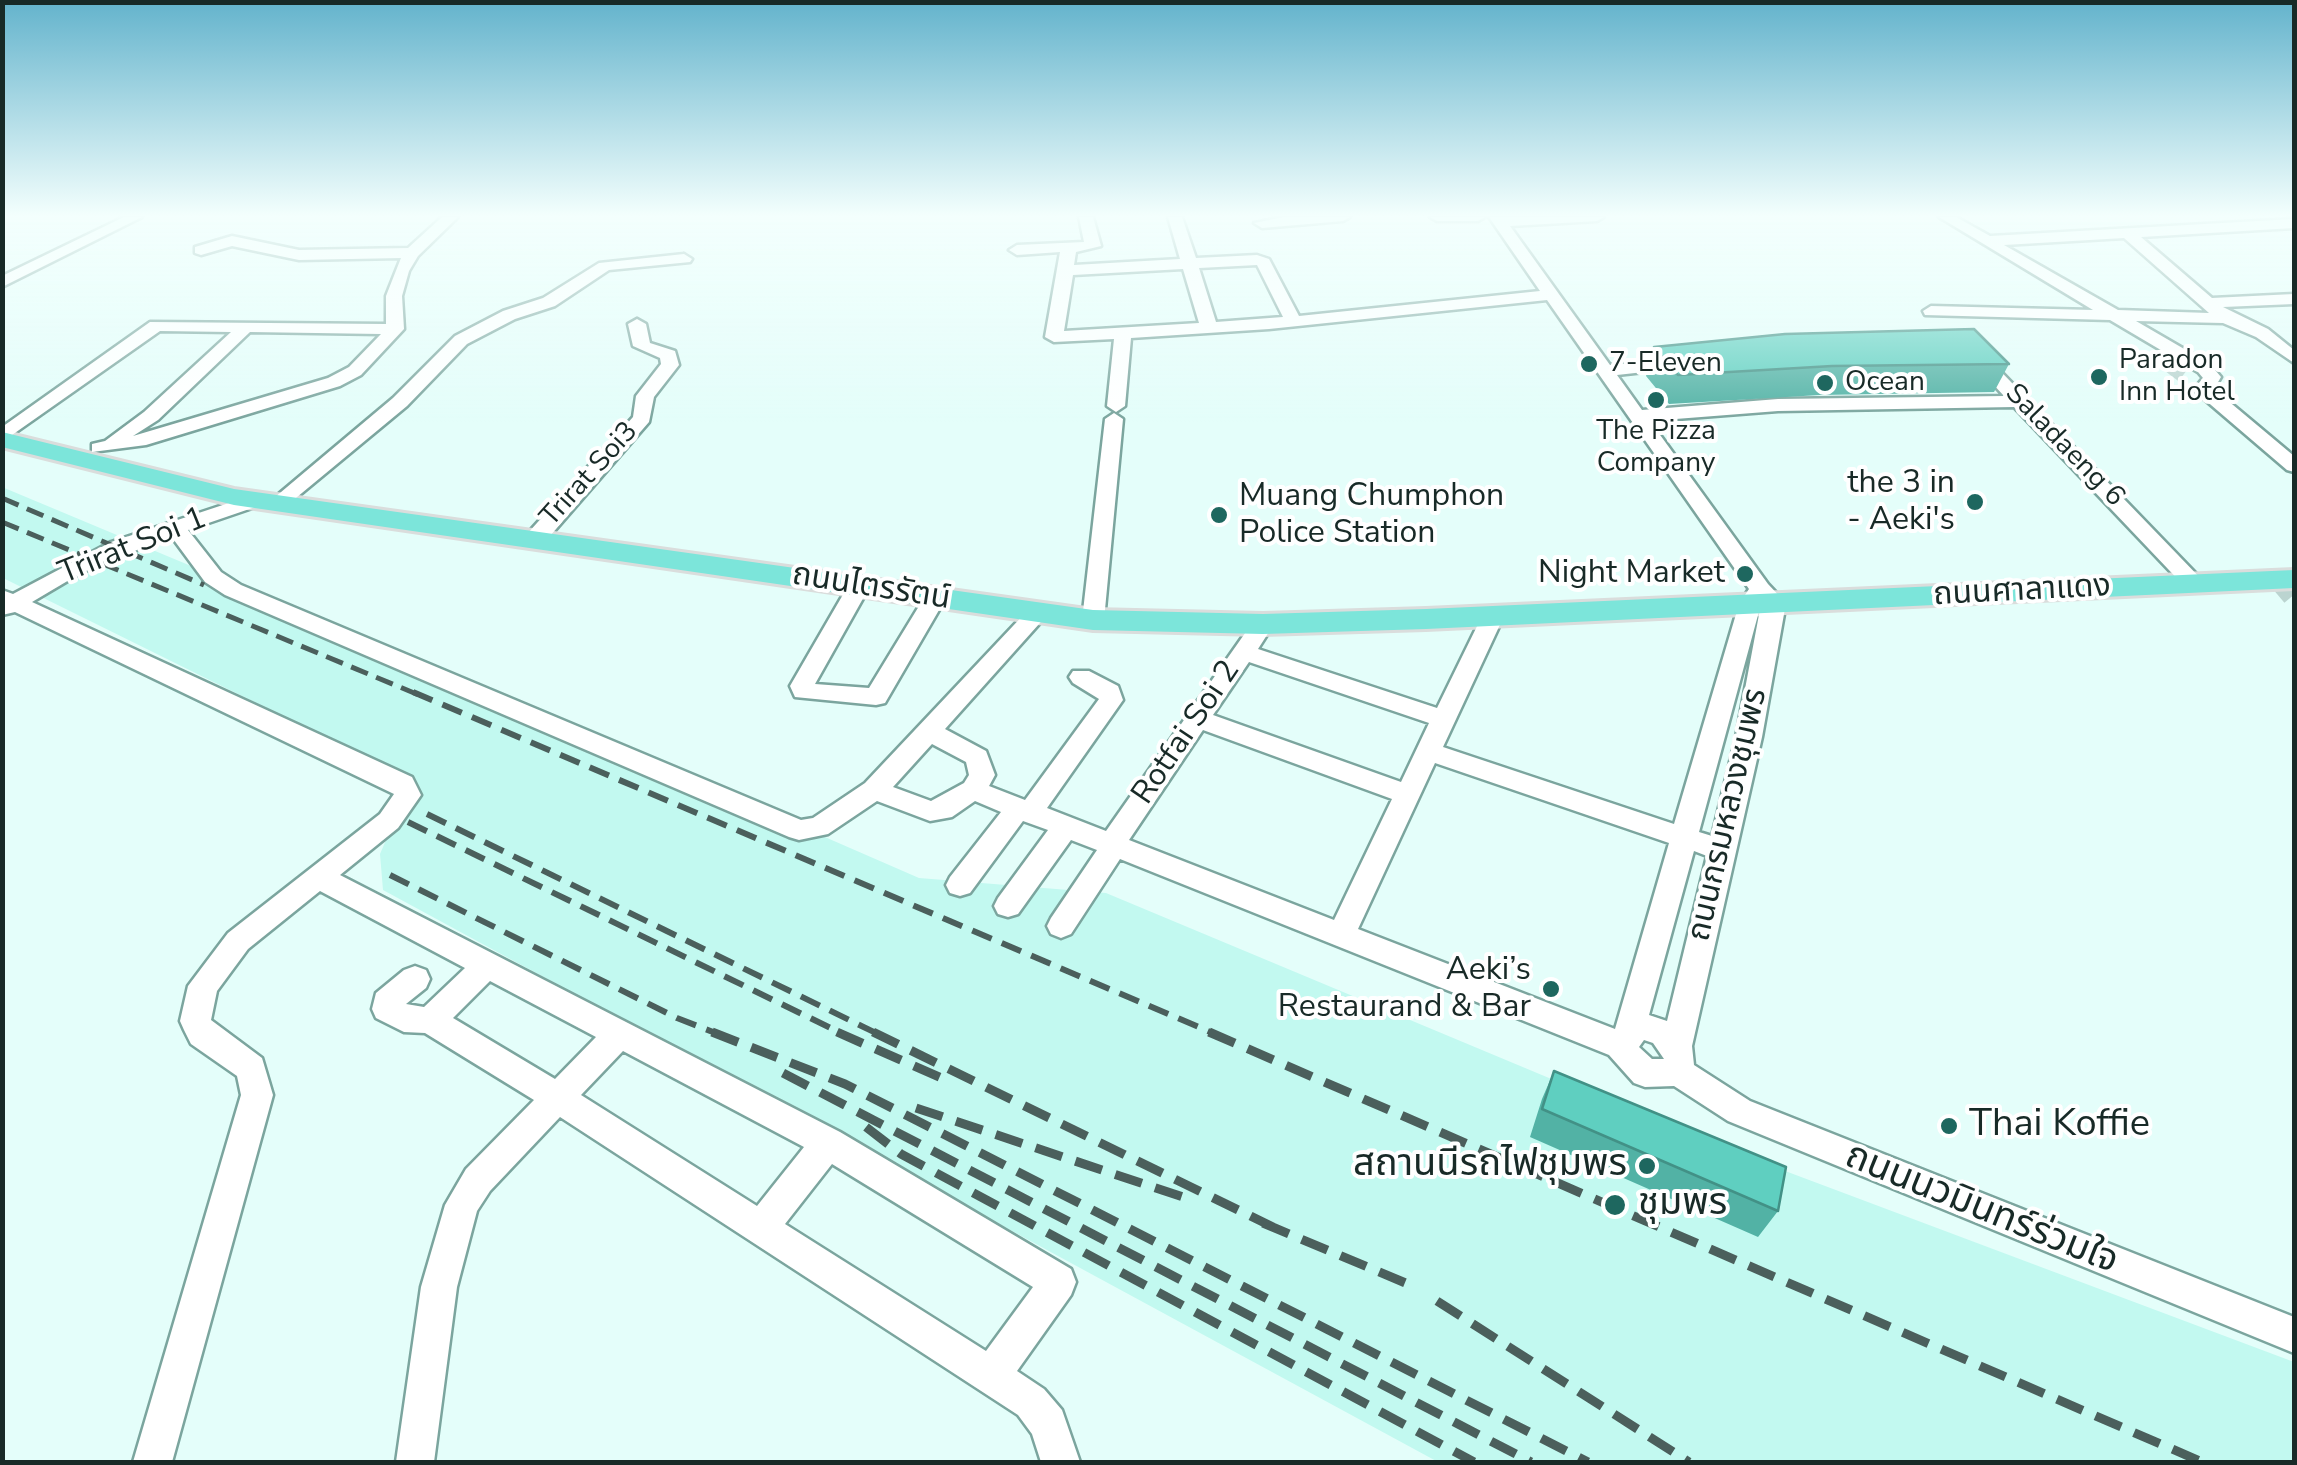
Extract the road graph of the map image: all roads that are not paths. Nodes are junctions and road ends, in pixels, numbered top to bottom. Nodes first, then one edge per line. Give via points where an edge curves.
1 (397, 285) edge
2 (574, 285) edge
3 (1065, 285) edge
4 (1198, 285) edge
5 (1274, 285) edge
6 (1545, 285) edge
7 (2060, 285) edge
8 (2189, 285) edge
9 (1552, 295) junction
10 (2294, 299) edge
11 (2211, 304) junction
12 (2110, 315) junction
13 (2226, 318) junction
14 (1293, 322) junction
15 (636, 324) dead end
16 (246, 327) junction
17 (1209, 328) junction
18 (395, 329) junction
19 (1123, 333) junction
20 (2294, 358) edge
21 (1699, 362) edge
22 (1606, 371) junction
23 (2022, 401) junction
24 (1637, 416) junction
25 (2, 437) edge
26 (91, 455) junction
27 (2294, 466) edge
28 (256, 500) junction
29 (176, 527) junction
30 (534, 539) junction
31 (2294, 579) edge
32 (2194, 584) junction
33 (859, 586) junction
34 (935, 598) junction
35 (1762, 598) junction
36 (6, 603) edge
37 (1037, 614) junction
38 (1493, 616) junction
39 (1093, 620) junction
40 (1263, 624) junction
41 (1243, 652) junction
42 (1082, 677) dead end
43 (1197, 719) junction
44 (1444, 719) junction
45 (1716, 726) junction
46 (930, 732) junction
47 (1748, 736) junction
48 (1428, 752) junction
49 (874, 790) junction
50 (973, 790) junction
51 (1408, 794) junction
52 (1024, 810) junction
53 (1066, 826) junction
54 (1684, 838) junction
55 (1114, 843) junction
56 (1720, 850) junction
57 (318, 877) junction
58 (960, 886) dead end
59 (1008, 906) dead end
60 (1061, 926) dead end
61 (1340, 936) junction
62 (487, 966) junction
63 (415, 979) dead end
64 (430, 1020) junction
65 (619, 1034) junction
66 (1626, 1039) junction
67 (1676, 1058) junction
68 (560, 1099) junction
69 (828, 1144) junction
70 (761, 1228) junction
71 (2294, 1335) edge
72 (991, 1376) junction
73 (152, 1462) edge
74 (415, 1462) edge
75 (1060, 1462) edge

1 - 18 street
2 - 28 street via 460,340 400,402
3 - 19 street via 1054,337
4 - 17 street
5 - 14 street
6 - 9 street
7 - 12 street
8 - 11 street
9 - 14 street
9 - 22 street
10 - 11 street
11 - 13 street
12 - 13 street
12 - 23 street, Saladaeng 6 via 1931,311
12 - 27 street via 2177,362 2212,377 2203,389
13 - 20 street via 2262,333
14 - 17 street
15 - 30 street, Trirat Soi3 via 642,346 668,355 670,365 644,396 642,418
16 - 18 street
16 - 25 street via 148,329
16 - 26 street via 152,416
17 - 19 street
18 - 26 street via 334,382
19 - 39 street
21 - 22 street
22 - 24 street
23 - 24 street via 1778,405
23 - 32 street, Saladaeng 6
24 - 35 street
25 - 26 main road, ถนนไตรรัตน์
26 - 28 main road, ถนนไตรรัตน์
28 - 29 street, Trirat Soi 1
28 - 30 main road, ถนนไตรรัตน์
29 - 36 street, Trirat Soi 1 via 72,568
29 - 49 street via 213,578 233,590 798,830 819,827
30 - 33 main road, ถนนไตรรัตน์
31 - 32 main road, ถนนศาลาแดง
32 - 35 main road, ถนนศาลาแดง
33 - 34 main road, ถนนไตรรัตน์
33 - 34 street via 804,691 876,697
34 - 37 main road, ถนนไตรรัตน์
35 - 38 main road, ถนนไตรรัตน์
35 - 45 street, ถนนกรมหลวงชุมพร
35 - 47 street, ถนนกรมหลวงชุมพร
36 - 57 street via 403,784 408,795 400,811
37 - 39 main road, ถนนไตรรัตน์
37 - 46 street
38 - 40 main road, ถนนไตรรัตน์
38 - 44 street
39 - 40 main road, ถนนไตรรัตน์
40 - 41 street, Rotfai Soi 2
41 - 43 street, Rotfai Soi 2
41 - 44 street
42 - 52 street via 1109,692 1111,700
43 - 51 street
43 - 55 street, Rotfai Soi 2
44 - 48 street
45 - 47 street
45 - 54 street, ถนนกรมหลวงชุมพร
46 - 49 street
46 - 50 street via 977,757 982,775
47 - 56 street, ถนนกรมหลวงชุมพร
48 - 51 street
48 - 54 street
49 - 50 street via 930,811 953,806
50 - 52 street
51 - 61 street
52 - 53 street
52 - 58 street
53 - 55 street
53 - 59 street
54 - 56 street
54 - 66 street, ถนนกรมหลวงชุมพร
55 - 60 street, Rotfai Soi 2
55 - 61 street
56 - 67 street, ถนนกรมหลวงชุมพร
57 - 62 street
57 - 73 street via 238,941 197,1003 202,1034 251,1068 257,1094
61 - 66 street
62 - 64 street
62 - 65 street
63 - 64 street via 386,1009 404,1019
64 - 68 street
65 - 68 street
65 - 69 street
66 - 67 street via 1630,1062 1646,1074 1664,1076
67 - 71 street, ถนนนวมินทร์ร่วมใจ via 1739,1111
68 - 70 street
68 - 74 street via 478,1180 462,1205 439,1287
69 - 70 street
69 - 72 street via 1058,1282
70 - 72 street
72 - 75 street via 1031,1402 1048,1424

